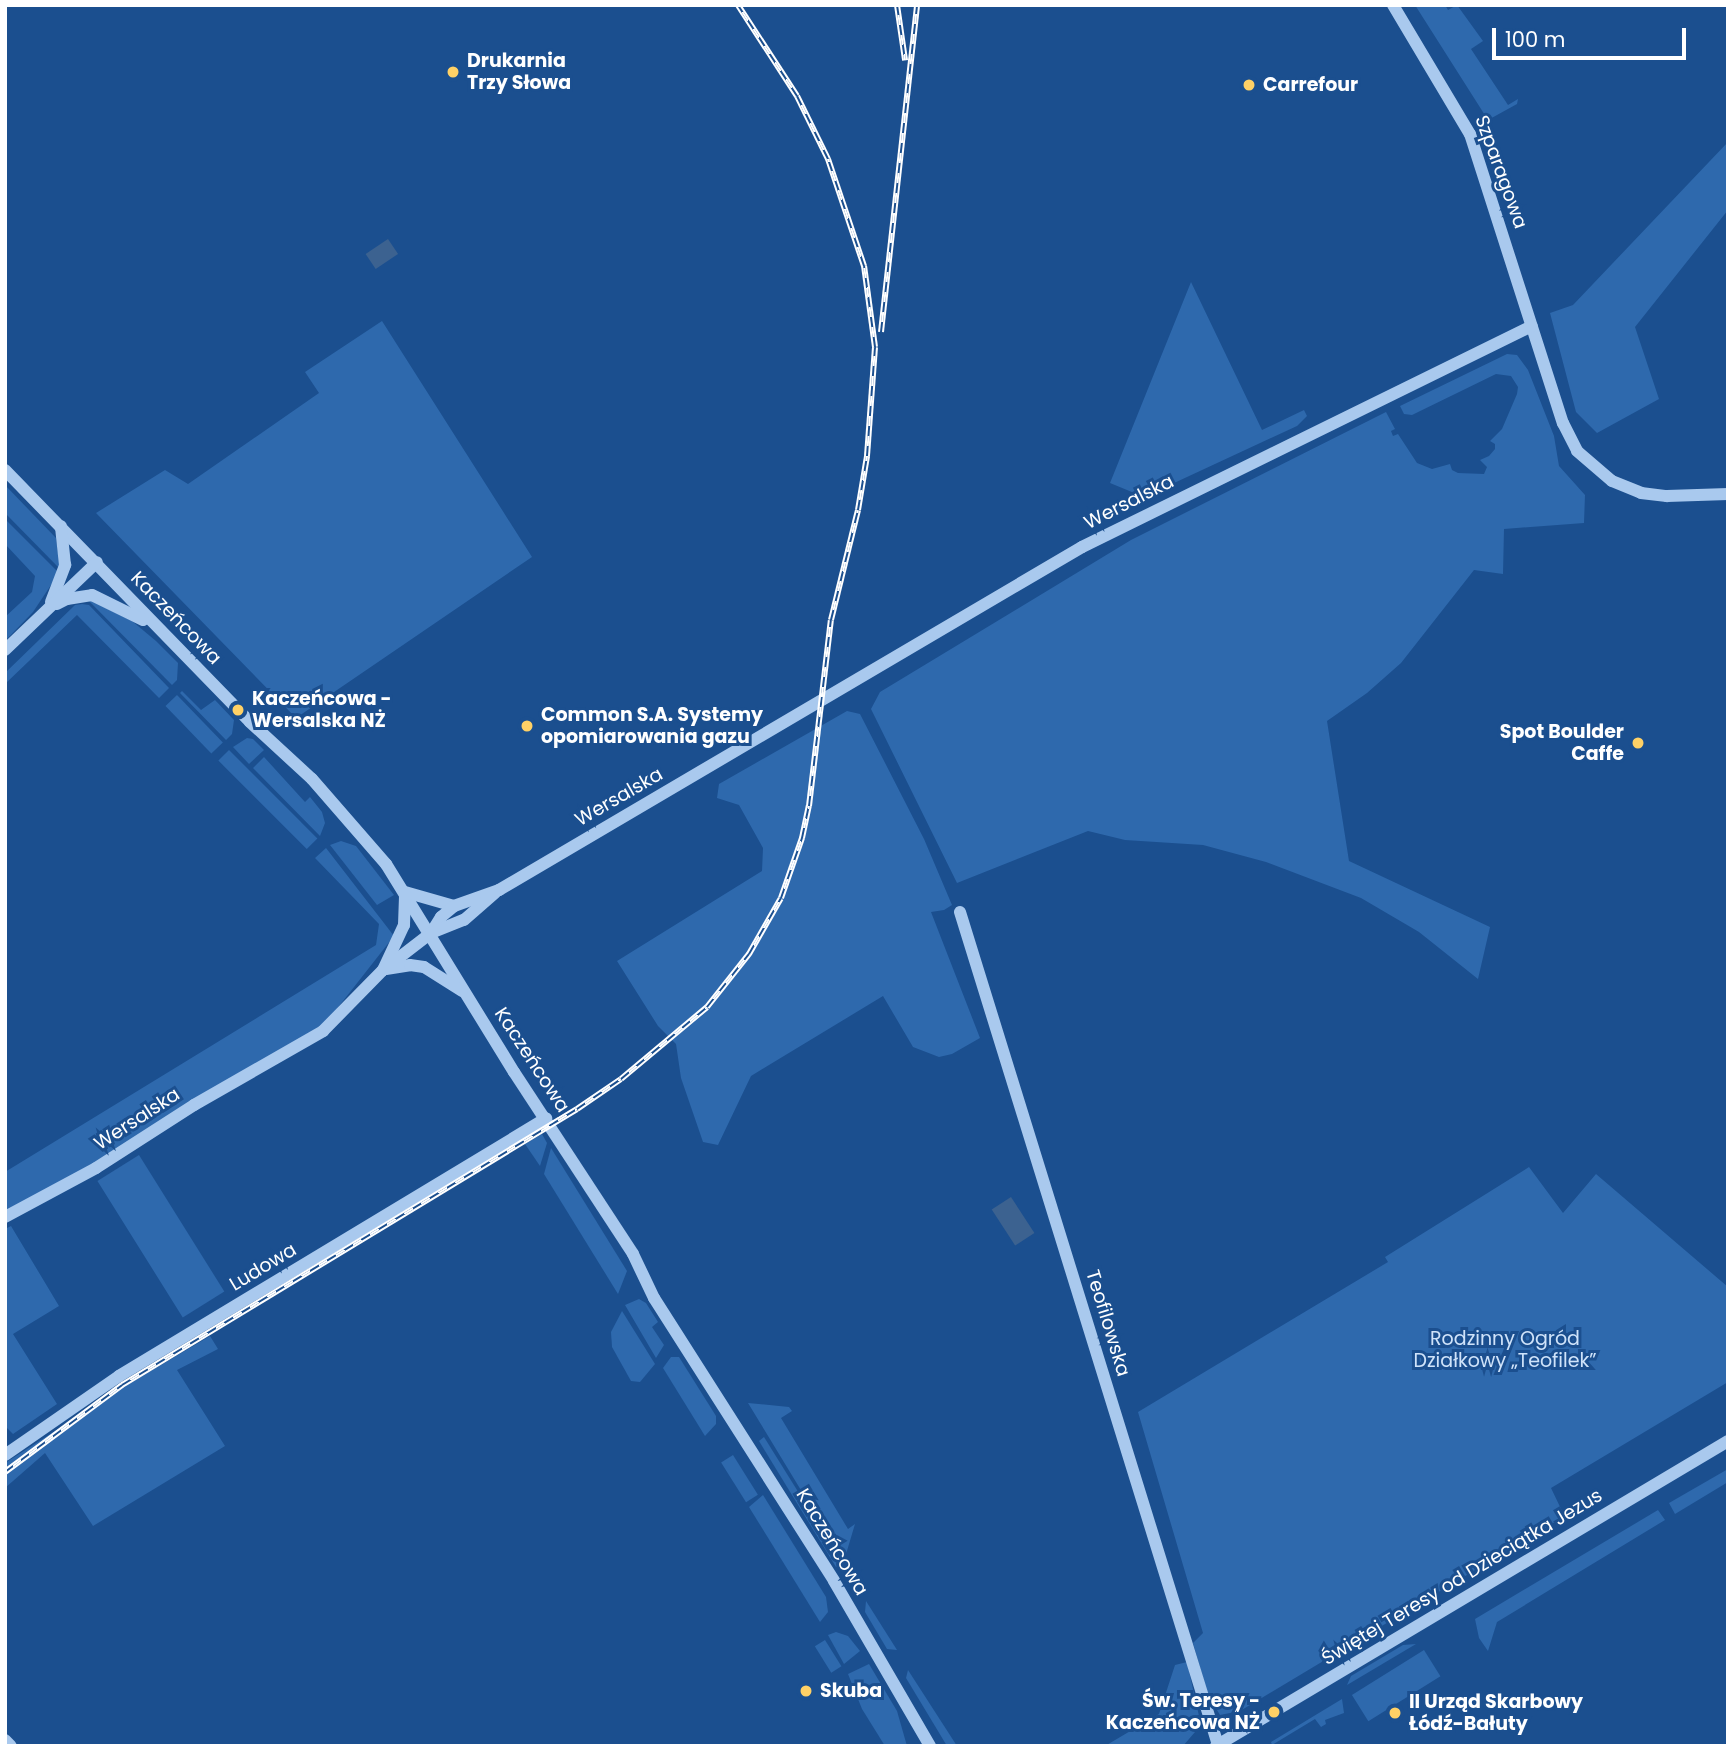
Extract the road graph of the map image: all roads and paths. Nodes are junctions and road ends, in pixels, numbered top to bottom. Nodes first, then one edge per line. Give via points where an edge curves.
1 (1392, 5) edge
2 (1532, 326) junction
3 (5, 470) edge
4 (1728, 494) edge
5 (60, 526) junction
6 (97, 562) junction
7 (48, 609) junction
8 (156, 627) junction
9 (5, 650) edge
10 (499, 890) junction
11 (405, 892) junction
12 (454, 906) junction
13 (960, 912) dead end
14 (431, 933) junction
15 (383, 970) junction
16 (466, 993) junction
17 (546, 1118) junction
18 (5, 1217) edge
19 (1728, 1441) edge
20 (7, 1451) edge
21 (5, 1740) edge
22 (1217, 1745) edge
23 (11, 1746) edge
24 (930, 1746) edge

1 - 2 street, Szparagowa via 1470,134
2 - 4 street via 1567,434 1591,467 1641,493
2 - 10 street, Wersalska via 1091,542
3 - 5 street, Kaczeńcowa
5 - 6 street, Kaczeńcowa
5 - 7 street via 65,565
6 - 7 street
6 - 8 street, Kaczeńcowa
7 - 8 street via 67,598 92,595
7 - 9 street
8 - 11 street, Kaczeńcowa via 338,807
10 - 12 street, Wersalska
10 - 14 street, Wersalska via 464,920
11 - 12 street
11 - 14 street, Kaczeńcowa
11 - 15 street, Wersalska via 404,925
12 - 14 street, Wersalska
13 - 22 street, Teofilowska
14 - 15 street, Wersalska
14 - 16 street, Kaczeńcowa
15 - 16 street via 424,967
15 - 18 street, Wersalska via 323,1031 96,1168
16 - 17 street, Kaczeńcowa
17 - 20 street, Ludowa via 119,1376
17 - 24 street, Kaczeńcowa via 633,1254 703,1378 827,1569
19 - 22 street, Świętej Teresy od Dzieciątka Jezus
21 - 23 street

